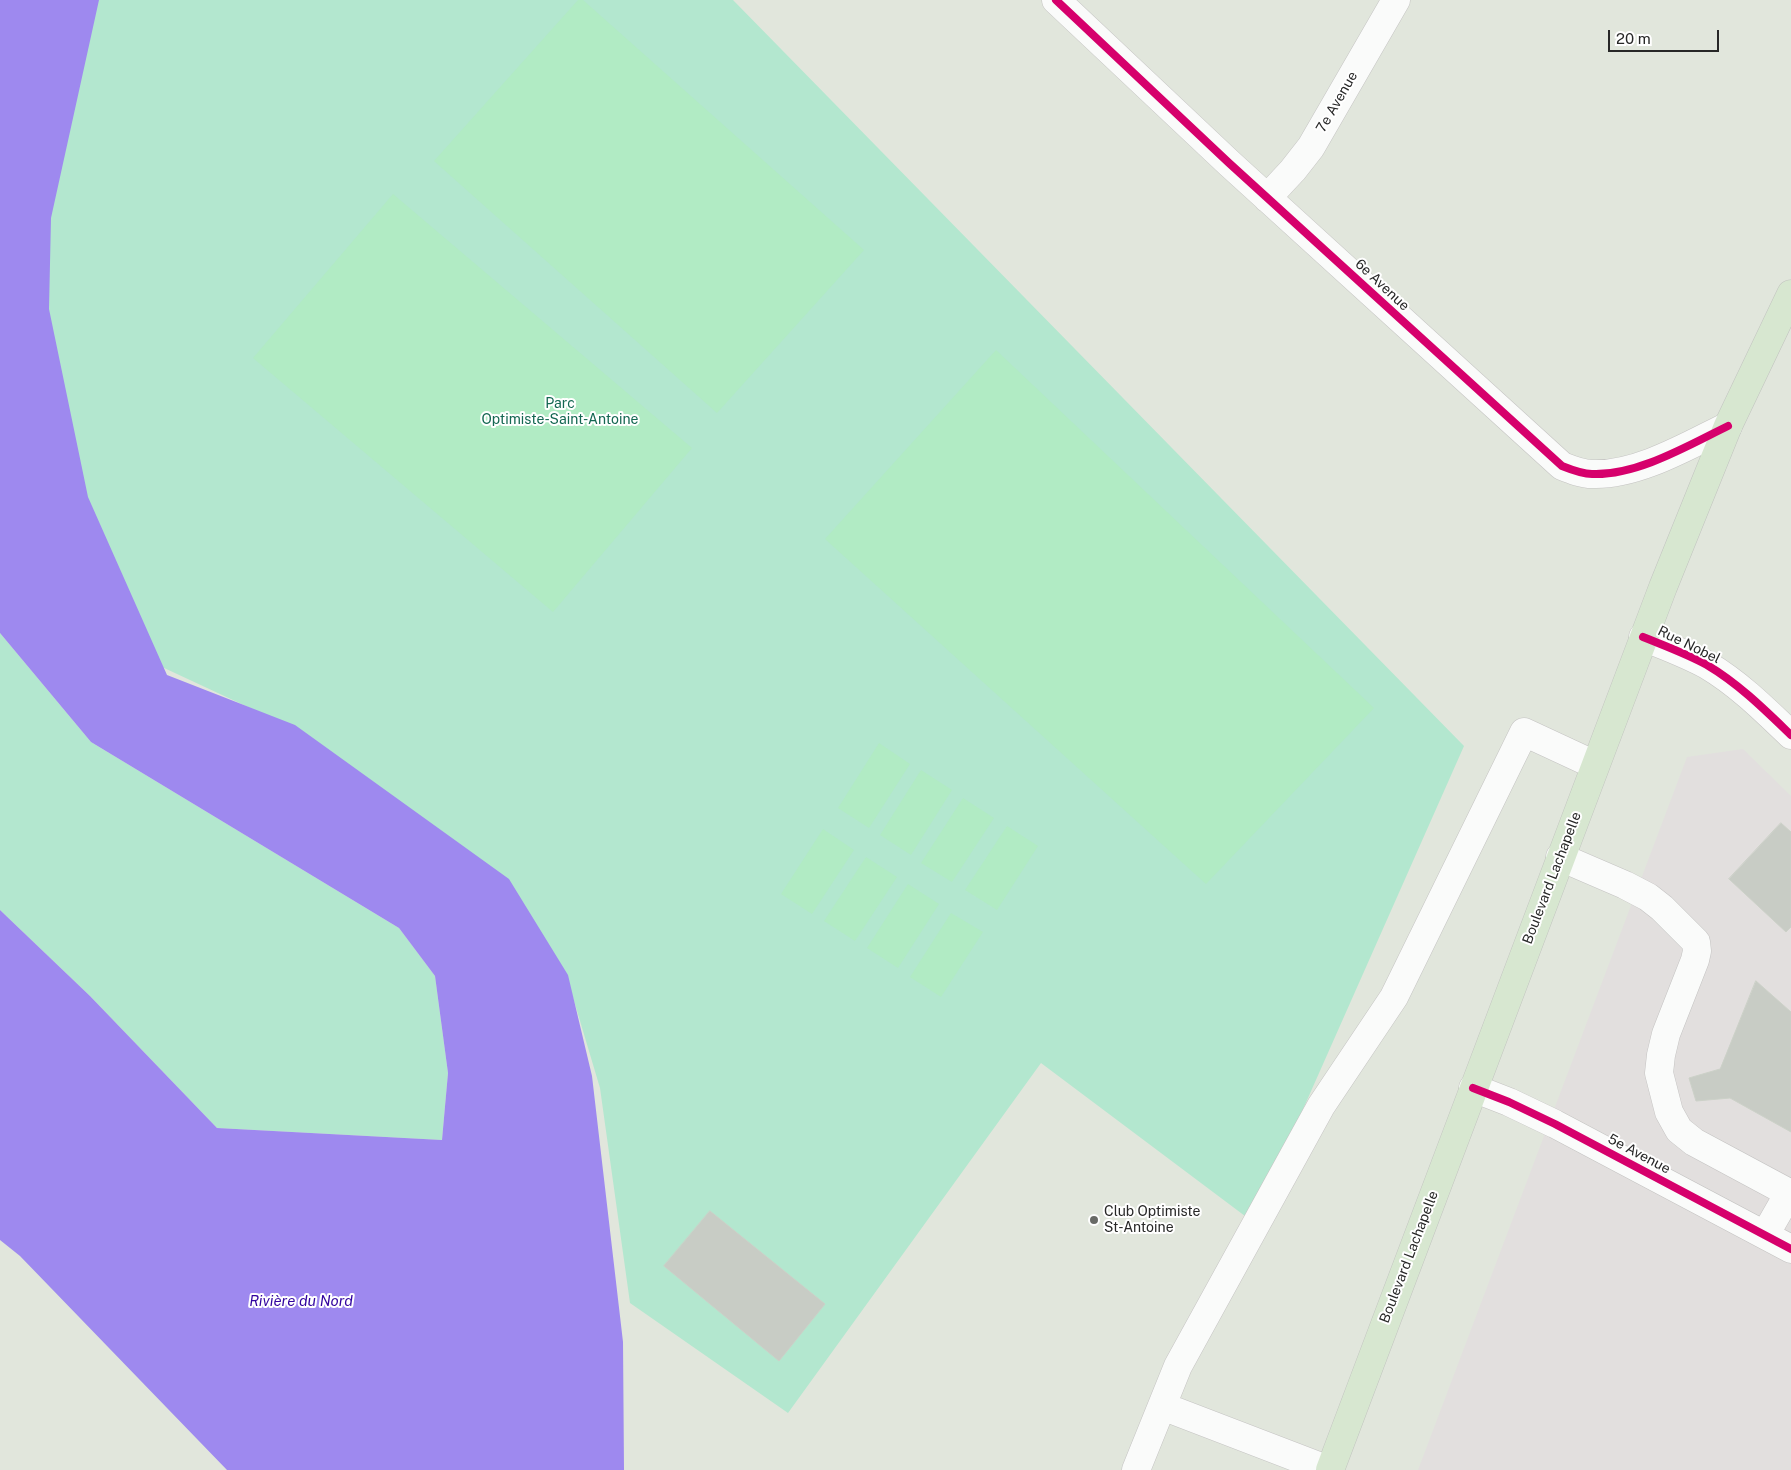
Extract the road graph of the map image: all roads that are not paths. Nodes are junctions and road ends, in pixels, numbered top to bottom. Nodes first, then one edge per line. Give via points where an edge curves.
1 (1056, 0) edge
2 (1396, 0) edge
3 (1267, 198) junction
4 (1791, 294) edge
5 (1728, 426) junction
6 (1643, 637) junction
7 (1791, 735) edge
8 (1595, 765) junction
9 (1560, 857) junction
10 (1473, 1088) junction
11 (1790, 1194) edge
12 (1765, 1235) junction
13 (1791, 1249) edge
14 (1162, 1406) junction
15 (1136, 1470) edge
16 (1330, 1470) edge

1 - 3 street, 6e Avenue
2 - 3 street, 7e Avenue via 1311,147
3 - 5 street, 6e Avenue via 1562,466 1593,474 1641,466
4 - 5 main road, Boulevard Lachapelle
5 - 6 main road, Boulevard Lachapelle
6 - 7 street, Rue Nobel via 1717,672 1752,698
6 - 8 main road, Boulevard Lachapelle
8 - 9 main road, Boulevard Lachapelle
8 - 14 street via 1524,732 1394,997 1317,1114 1178,1366
9 - 10 main road, Boulevard Lachapelle
9 - 11 street via 1648,896 1696,942 1695,960 1661,1055 1659,1073 1669,1112 1679,1130 1694,1142
10 - 12 street, 5e Avenue via 1555,1124
10 - 16 main road, Boulevard Lachapelle
11 - 12 street
12 - 13 street, 5e Avenue
14 - 15 street
14 - 16 street

